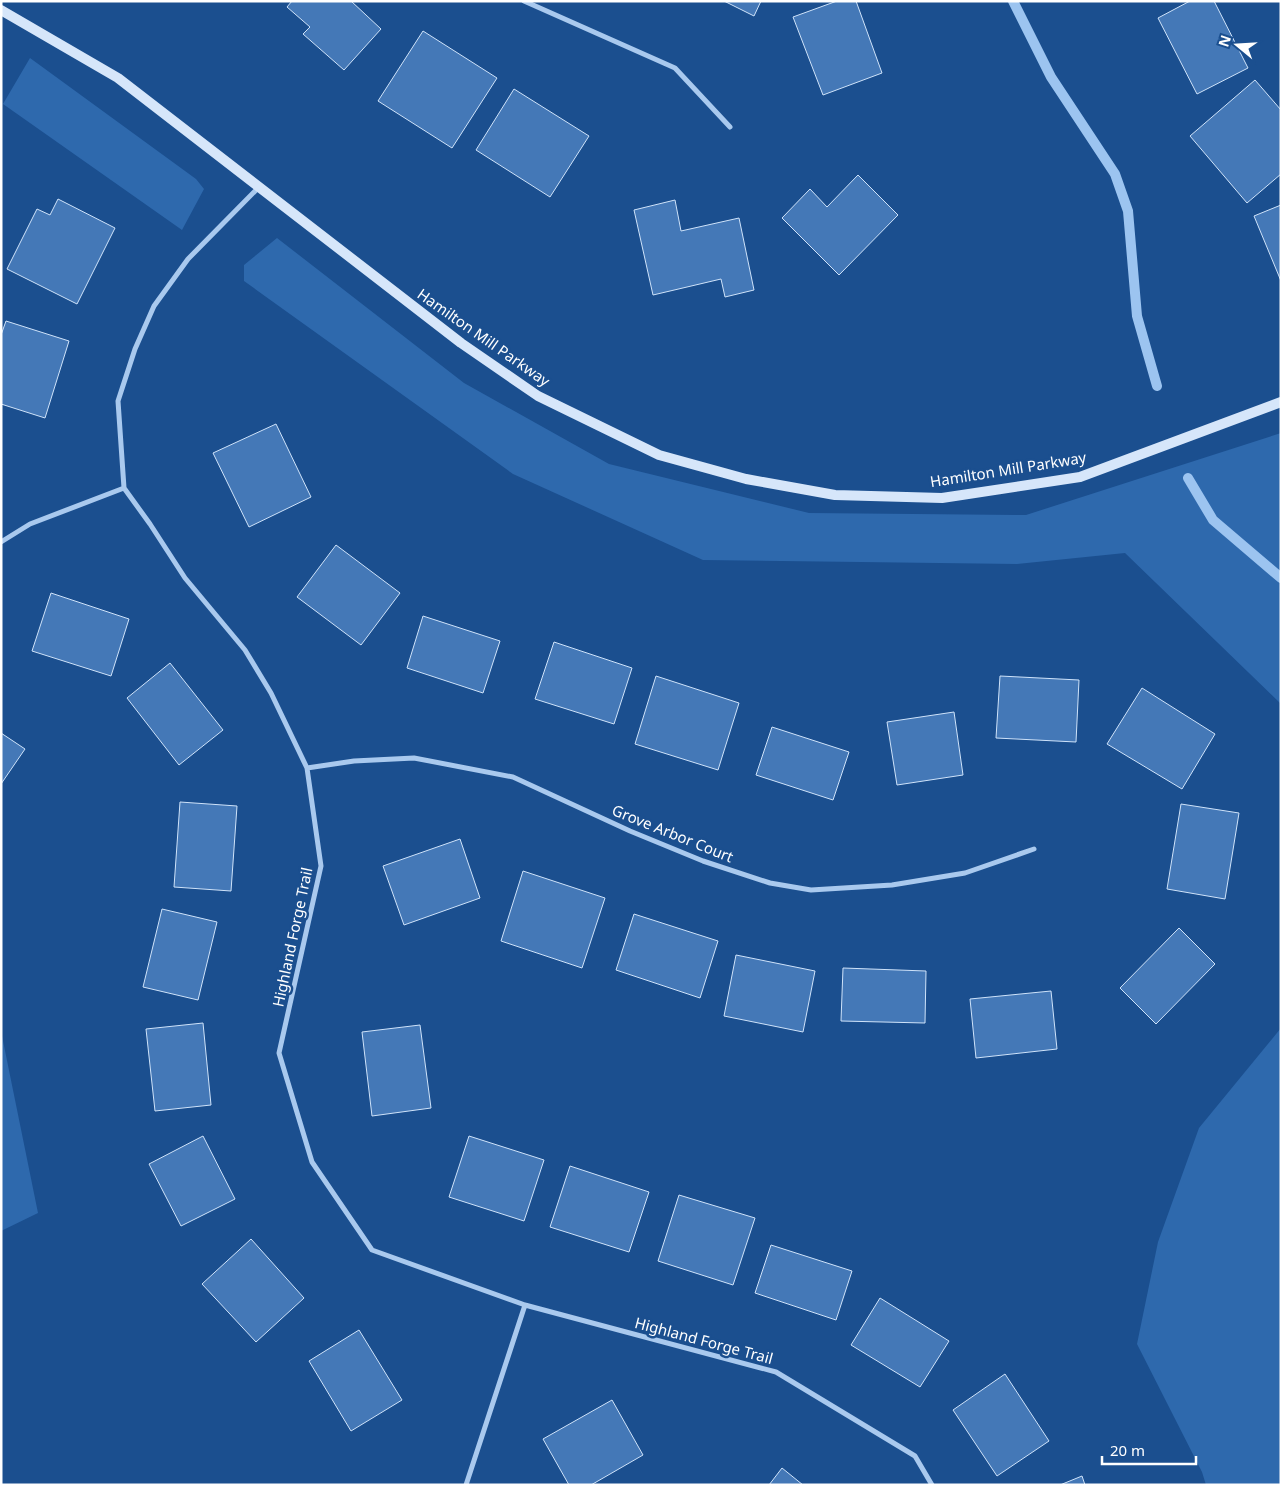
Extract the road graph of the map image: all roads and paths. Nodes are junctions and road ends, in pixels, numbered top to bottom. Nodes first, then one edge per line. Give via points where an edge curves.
1 (524, 1) edge
2 (1, 10) edge
3 (730, 127) dead end
4 (259, 187) junction
5 (1281, 402) edge
6 (124, 488) junction
7 (1, 542) edge
8 (307, 768) junction
9 (1034, 849) dead end
10 (524, 1305) junction
11 (466, 1485) edge
12 (932, 1485) edge

1 - 3 street via 675,68
2 - 4 street, Hamilton Mill Parkway via 118,78
4 - 5 street, Hamilton Mill Parkway via 460,343 538,396 658,455 746,479 835,495 942,498 1080,476
4 - 6 street via 188,259 154,306 135,348 118,401
6 - 7 street via 30,524
6 - 8 street, Highland Forge Trail via 185,578 245,650 271,693
8 - 9 street, Grove Arbor Court via 354,761 414,758 513,777 703,861 770,883 812,890 892,885 965,873
8 - 10 street, Highland Forge Trail via 321,866 279,1053 312,1162 372,1250
10 - 11 street
10 - 12 street, Highland Forge Trail via 776,1372 914,1456

